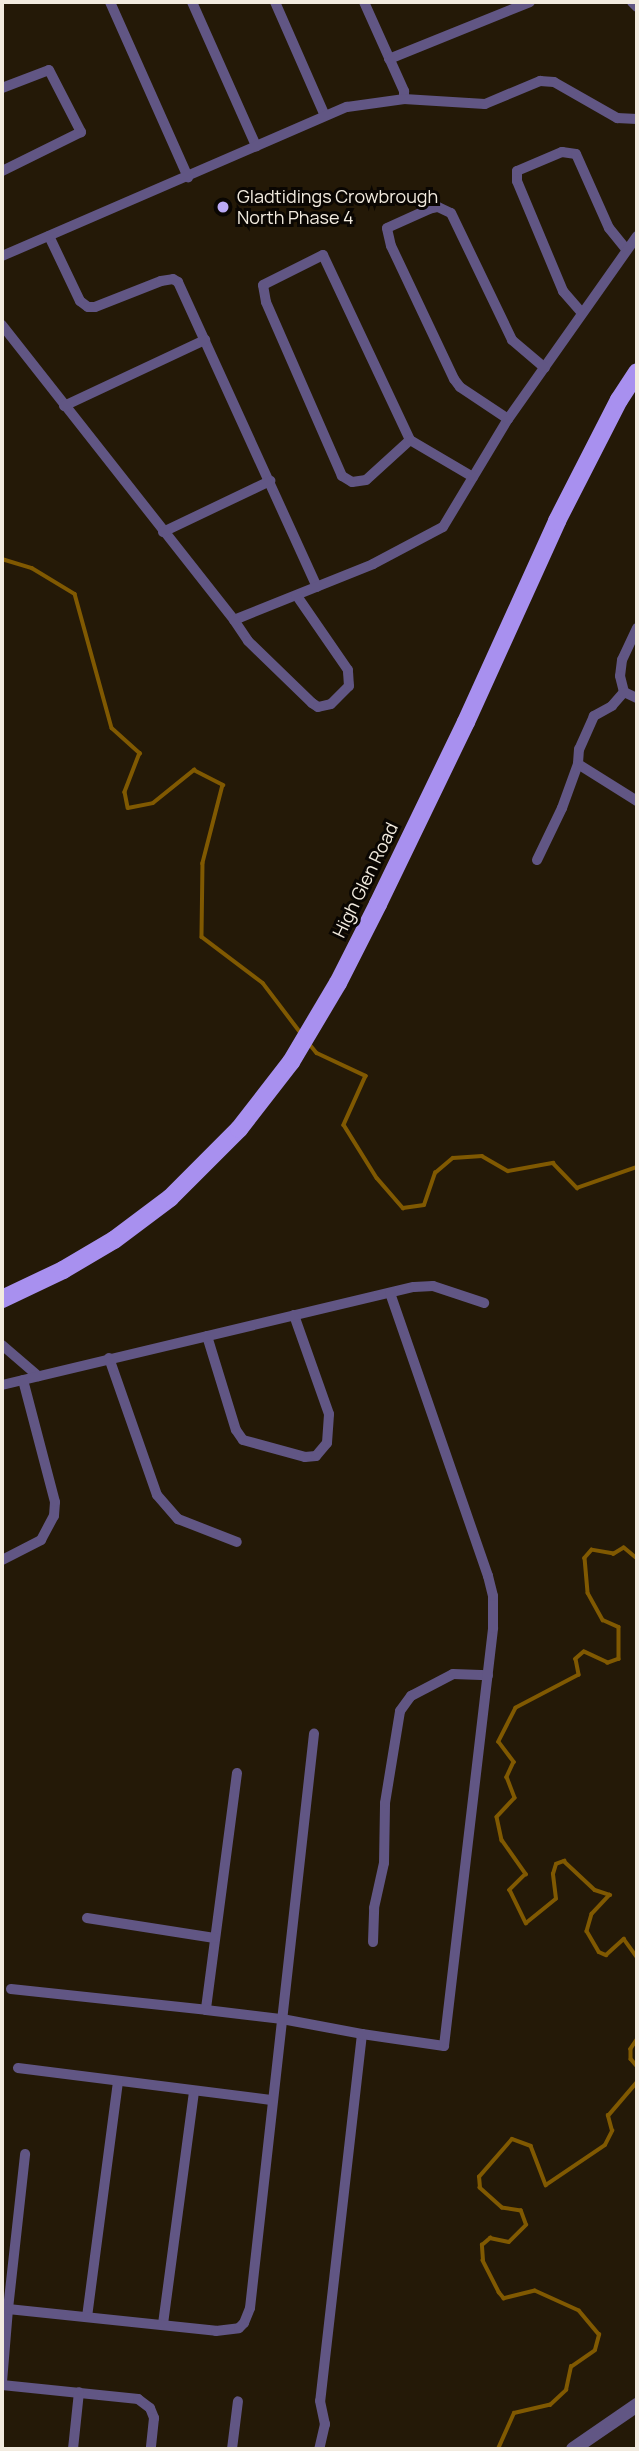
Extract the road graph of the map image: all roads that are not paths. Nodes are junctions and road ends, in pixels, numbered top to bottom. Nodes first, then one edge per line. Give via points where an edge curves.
1 (110, 2) edge
2 (192, 2) edge
3 (275, 2) edge
4 (364, 2) edge
5 (530, 2) edge
6 (632, 2) edge
7 (637, 6) edge
8 (388, 59) junction
9 (2, 88) edge
10 (404, 99) junction
11 (324, 116) junction
12 (637, 119) edge
13 (256, 146) junction
14 (2, 172) edge
15 (188, 177) junction
16 (49, 236) junction
17 (637, 236) edge
18 (627, 250) junction
19 (2, 256) edge
20 (582, 313) junction
21 (2, 325) edge
22 (205, 340) junction
23 (545, 368) junction
24 (637, 372) edge
25 (64, 406) junction
26 (508, 419) junction
27 (410, 440) junction
28 (473, 477) junction
29 (270, 481) junction
30 (163, 532) junction
31 (317, 587) junction
32 (297, 596) junction
33 (234, 620) junction
34 (637, 628) edge
35 (624, 692) junction
36 (637, 698) edge
37 (578, 764) junction
38 (637, 801) edge
39 (537, 860) dead end
40 (390, 1293) junction
41 (2, 1299) edge
42 (484, 1303) dead end
43 (294, 1315) junction
44 (207, 1336) junction
45 (2, 1345) edge
46 (109, 1358) junction
47 (38, 1376) junction
48 (23, 1380) junction
49 (2, 1385) edge
50 (237, 1542) dead end
51 (2, 1560) edge
52 (488, 1675) junction
53 (314, 1734) dead end
54 (237, 1773) dead end
55 (87, 1918) dead end
56 (214, 1938) junction
57 (373, 1942) dead end
58 (11, 1989) dead end
59 (205, 2010) junction
60 (282, 2018) junction
61 (362, 2034) junction
62 (18, 2068) dead end
63 (118, 2081) junction
64 (194, 2093) junction
65 (273, 2100) junction
66 (25, 2154) dead end
67 (2, 2231) edge
68 (15, 2233) junction
69 (8, 2309) junction
70 (87, 2317) junction
71 (163, 2324) junction
72 (2, 2383) edge
73 (79, 2392) junction
74 (238, 2401) dead end
75 (637, 2405) edge
76 (73, 2449) edge
77 (151, 2449) edge
78 (232, 2449) edge
79 (319, 2449) edge
80 (573, 2449) edge

1 - 15 street
2 - 13 street
3 - 11 street
4 - 8 street
5 - 8 street
6 - 7 street
8 - 10 street
9 - 14 street via 49,70 81,132
10 - 11 street via 347,107
10 - 12 street via 485,104 540,81 554,82 617,118
11 - 13 street
13 - 15 street
15 - 16 street
16 - 19 street
16 - 22 street via 83,304 95,307 173,279 184,291
17 - 18 street
18 - 20 street
18 - 20 street via 609,228 576,154 562,152 517,171 517,181 563,291
20 - 23 street
21 - 25 street
22 - 25 street
22 - 29 street
23 - 26 street
23 - 26 street via 512,340 451,213 438,207 429,209 387,228 391,246 454,379
24 - 41 main road, High Glen Road via 563,509 378,904 290,1062 239,1129 170,1198 104,1246
25 - 30 street
26 - 28 street
27 - 27 street via 323,255 262,285 342,476 352,482 366,481
27 - 28 street
28 - 31 street via 443,527 432,535
29 - 30 street
29 - 31 street
30 - 33 street
31 - 32 street
32 - 33 street
32 - 33 street via 348,670 349,686 331,704 318,707 312,703 248,641
34 - 35 street via 622,660
35 - 36 street
35 - 37 street via 594,716 579,749
37 - 38 street
37 - 39 street
40 - 42 street via 433,1286
40 - 43 street
40 - 52 street via 488,1576 493,1628
43 - 44 street
43 - 44 street via 329,1414 327,1443 316,1456 243,1440
44 - 46 street
45 - 47 street
46 - 47 street
46 - 50 street via 158,1495 178,1519
47 - 48 street
48 - 49 street
48 - 51 street via 55,1502 54,1516 41,1540
52 - 57 street via 453,1674 411,1696 400,1711 385,1802 384,1863 374,1908
52 - 61 street via 444,2046
53 - 60 street
54 - 56 street
55 - 56 street
56 - 59 street
58 - 59 street
59 - 60 street
60 - 61 street
60 - 65 street
61 - 79 street via 320,2401 326,2424
62 - 63 street
63 - 64 street
63 - 70 street
64 - 65 street
64 - 71 street
65 - 71 street via 250,2308 244,2323 216,2331
66 - 68 street
67 - 68 street
68 - 69 street
69 - 70 street
69 - 72 street
70 - 71 street
72 - 73 street
73 - 76 street
73 - 77 street via 138,2399 150,2408 154,2418
74 - 78 street
75 - 80 street

